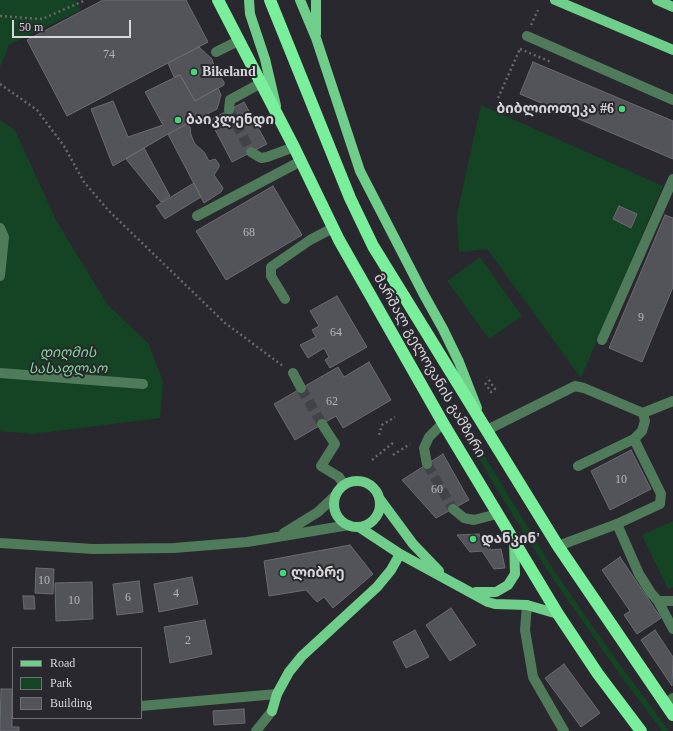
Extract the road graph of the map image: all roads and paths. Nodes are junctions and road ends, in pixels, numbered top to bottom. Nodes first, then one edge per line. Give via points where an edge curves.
1 (86, 0) edge
2 (218, 0) edge
3 (249, 0) edge
4 (270, 0) edge
5 (300, 0) edge
6 (316, 0) edge
7 (555, 0) edge
8 (657, 0) edge
9 (673, 7) edge
10 (538, 10) dead end
11 (0, 16) edge
12 (527, 36) junction
13 (316, 38) junction
14 (238, 41) junction
15 (673, 50) edge
16 (216, 52) dead end
17 (261, 83) junction
18 (0, 84) edge
19 (498, 98) dead end
20 (673, 100) edge
21 (229, 110) dead end
22 (280, 119) junction
23 (294, 147) junction
24 (251, 152) dead end
25 (301, 161) junction
26 (673, 179) edge
27 (198, 216) dead end
28 (0, 228) edge
29 (333, 228) junction
30 (0, 276) edge
31 (285, 299) dead end
32 (602, 340) dead end
33 (0, 373) edge
34 (293, 373) joint
35 (487, 377) dead end
36 (485, 383) dead end
37 (143, 384) dead end
38 (301, 388) tunnel mouth
39 (673, 399) edge
40 (643, 413) junction
41 (395, 417) dead end
42 (443, 423) junction
43 (322, 424) tunnel mouth
44 (485, 426) junction
45 (379, 435) dead end
46 (634, 440) junction
47 (394, 442) dead end
48 (410, 444) dead end
49 (393, 455) dead end
50 (372, 460) dead end
51 (427, 464) tunnel mouth
52 (578, 466) dead end
53 (344, 484) junction
54 (335, 496) junction
55 (379, 498) junction
56 (453, 509) tunnel mouth
57 (497, 514) junction
58 (617, 524) junction
59 (354, 526) junction
60 (277, 537) junction
61 (514, 541) junction
62 (0, 543) edge
63 (558, 546) junction
64 (400, 554) junction
65 (446, 578) junction
66 (470, 591) junction
67 (673, 601) edge
68 (658, 602) junction
69 (527, 605) junction
70 (558, 614) junction
71 (673, 629) edge
72 (277, 694) junction
73 (669, 701) edge
74 (142, 706) edge
75 (272, 711) joint
76 (673, 715) edge
77 (256, 731) edge
78 (564, 731) edge
79 (641, 731) edge

1 - 11 path via 42,19
2 - 14 highway, მარშალ გელოვანის გამზირი
3 - 22 main road via 250,14 265,59
4 - 44 highway, მარშალ გელოვანის გამზირი via 347,191 373,246
5 - 13 main road
6 - 13 main road
7 - 15 main road
8 - 9 main road
10 - 12 path
12 - 19 path
12 - 20 street
13 - 44 main road, მარშალ გელოვანის გამზირი via 360,171 443,329
14 - 16 street
14 - 17 highway, მარშალ გელოვანის გამზირი
17 - 21 street via 230,100
17 - 22 highway, მარშალ გელოვანის გამზირი
18 - 34 path via 37,110 64,146 84,182 109,211 225,323
22 - 23 highway, მარშალ გელოვანის გამზირი
23 - 24 street via 261,158
23 - 25 highway, მარშალ გელოვანის გამზირი
25 - 27 street
25 - 29 highway, მარშალ გელოვანის გამზირი
26 - 32 street
28 - 30 street via 4,237
29 - 31 street via 310,240 271,267 271,276
29 - 42 highway, მარშალ გელოვანის გამზირი
33 - 37 street
34 - 38 street
35 - 36 path via 495,389 491,392
39 - 40 street
40 - 44 street via 575,386
40 - 46 street via 645,421 642,431
41 - 45 path via 382,425
42 - 51 street via 429,437 424,448
42 - 57 highway, მარშალ გელოვანის გამზირი
43 - 53 street via 335,444 321,466 339,477
44 - 63 highway, მარშალ გელოვანის გამზირი
46 - 52 street
46 - 58 street via 662,498 656,507
47 - 50 path
48 - 49 path
53 - 54 main road
53 - 55 main road via 358,481 365,483
54 - 59 main road via 338,517
54 - 60 street via 301,524
55 - 59 main road via 378,510 373,520
55 - 65 main road via 413,544
56 - 57 street via 464,518 474,520
57 - 61 highway, მარშალ გელოვანის გამზირი
58 - 63 street
58 - 68 street via 639,574
59 - 60 street
59 - 64 main road
60 - 62 street via 174,548 93,549
61 - 66 main road via 514,574 508,585 496,592
61 - 70 highway, მარშალ გელოვანის გამზირი
63 - 73 highway, მარშალ გელოვანის გამზირი
64 - 65 main road
64 - 72 main road via 386,578 302,656 289,672
65 - 66 main road
66 - 69 main road via 495,604
67 - 68 street
68 - 71 street
69 - 70 main road
69 - 78 street via 524,630 533,677
70 - 79 highway, მარშალ გელოვანის გამზირი via 598,674
72 - 74 street
72 - 75 main road
73 - 76 highway, მარშალ გელოვანის გამზირი
75 - 77 street

